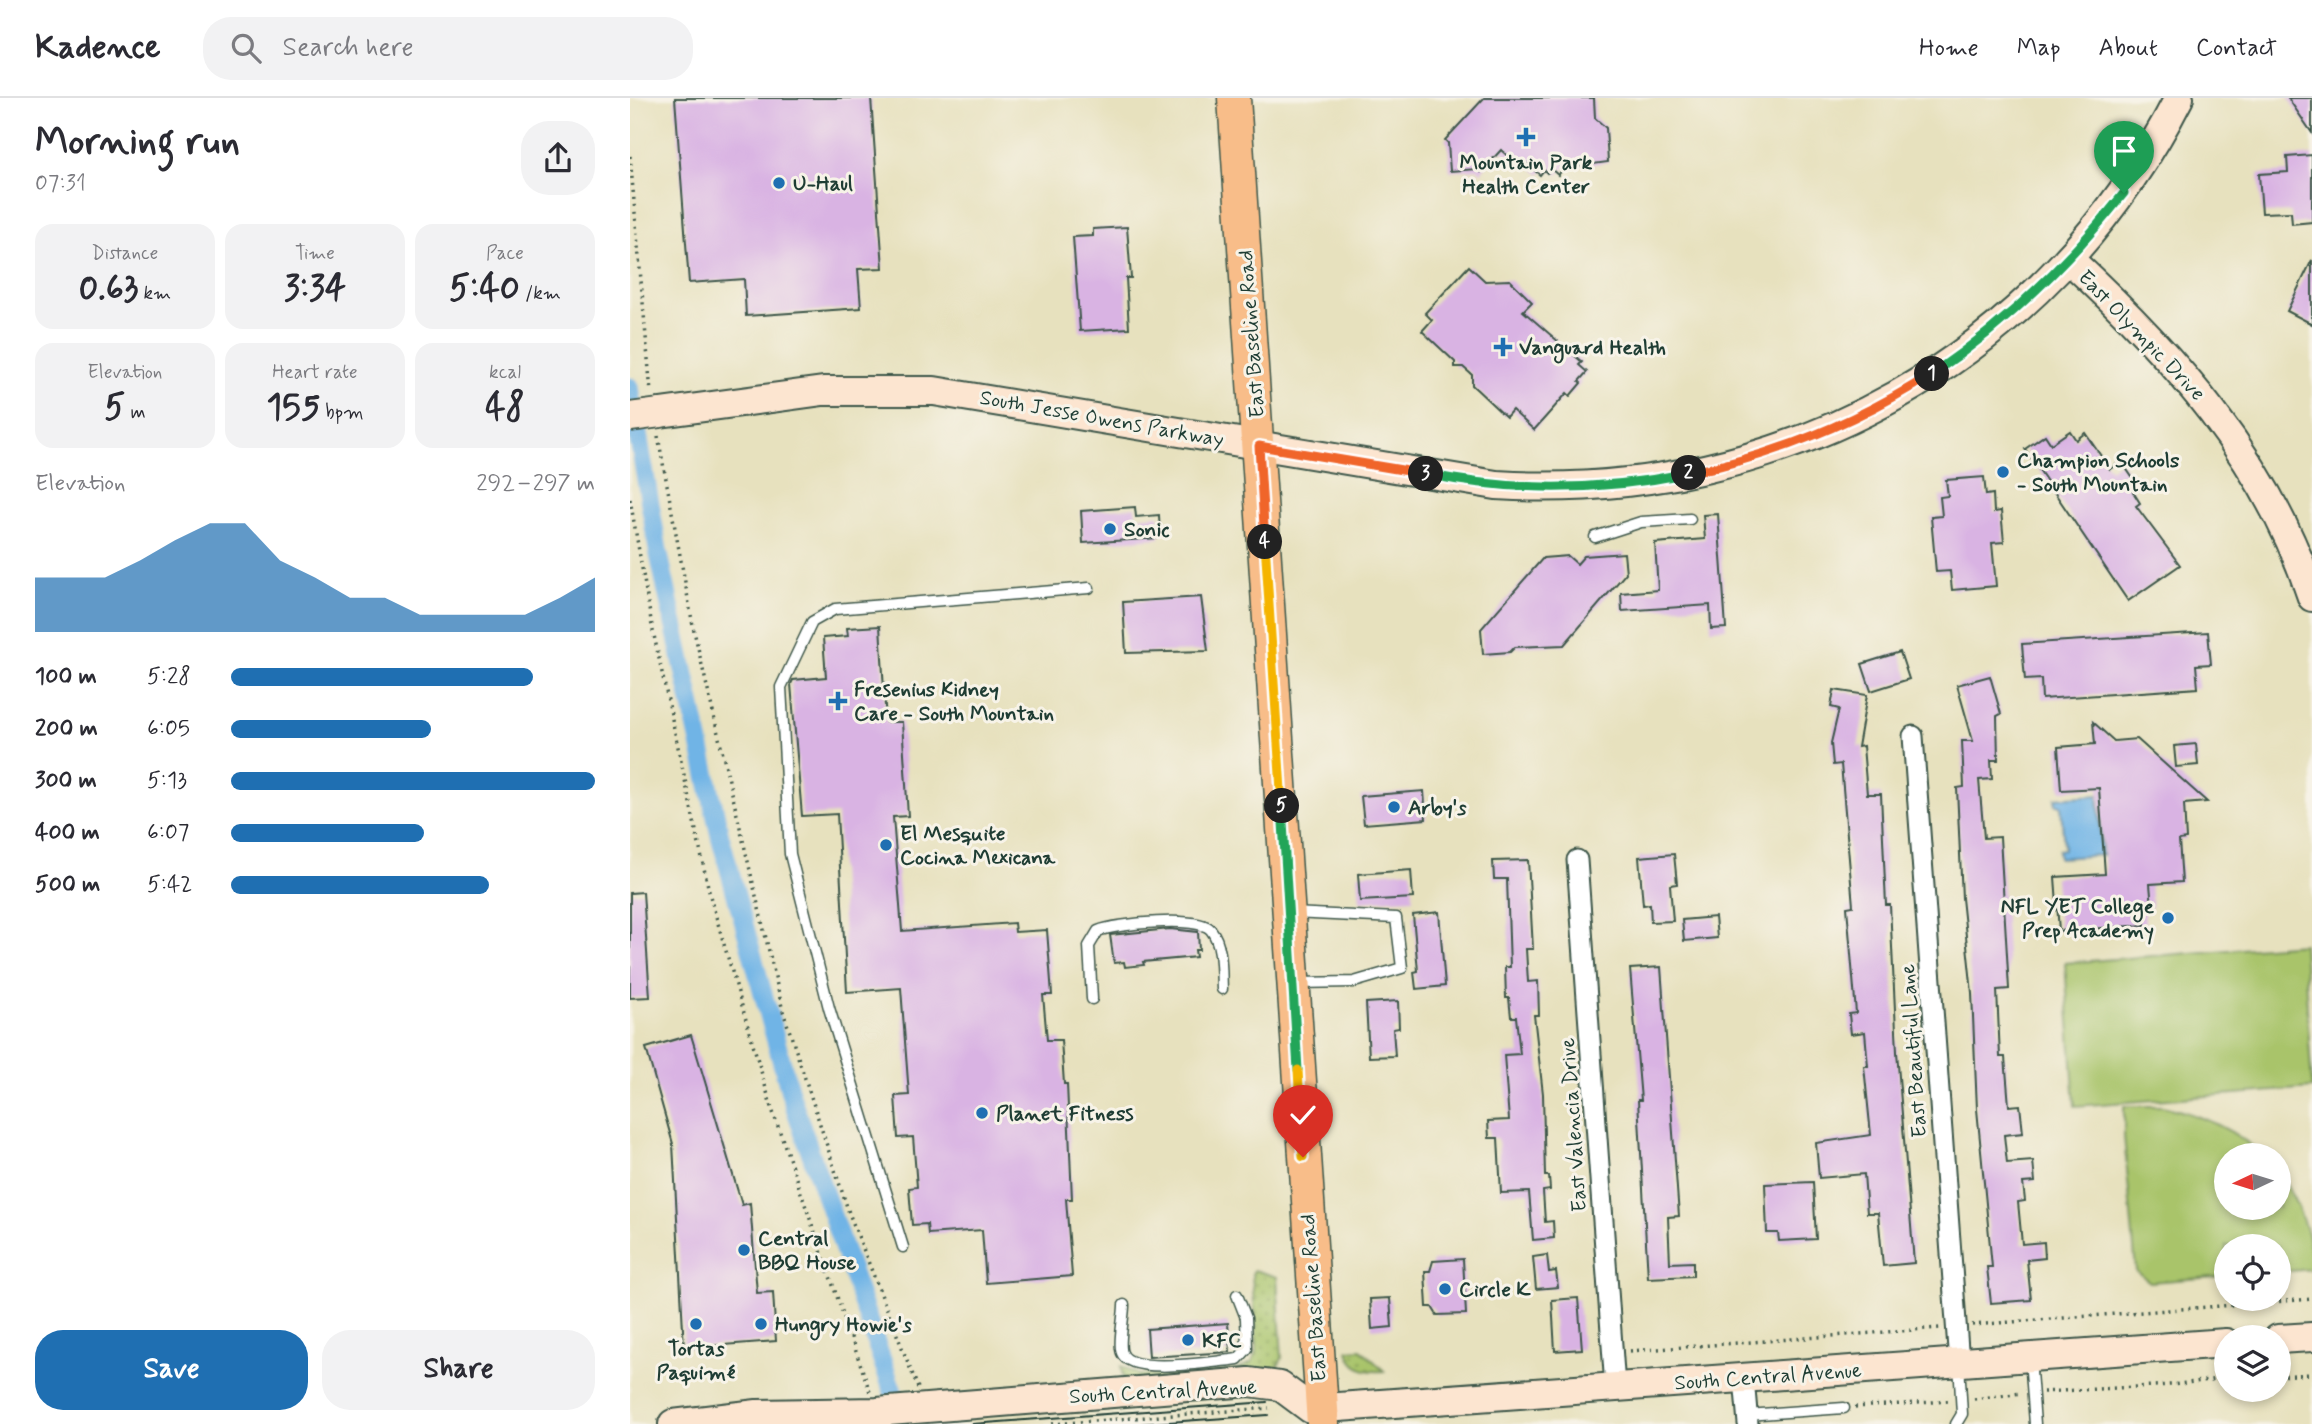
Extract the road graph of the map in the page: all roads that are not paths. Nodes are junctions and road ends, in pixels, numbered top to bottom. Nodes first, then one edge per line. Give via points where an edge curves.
1 (1234, 98) edge
2 (2179, 98) edge
3 (2069, 259) junction
4 (630, 417) edge
5 (1259, 446) junction
6 (1690, 519) dead end
7 (1595, 537) dead end
8 (1089, 588) dead end
9 (2312, 597) edge
10 (1913, 736) dead end
11 (1577, 860) dead end
12 (1288, 913) junction
13 (1293, 983) junction
14 (1222, 989) dead end
15 (1092, 999) dead end
16 (903, 1247) dead end
17 (1237, 1295) dead end
18 (1124, 1304) dead end
19 (2312, 1336) edge
20 (2291, 1338) edge
21 (2214, 1344) edge
22 (2030, 1357) junction
23 (1959, 1363) junction
24 (1744, 1378) junction
25 (1615, 1387) junction
26 (1844, 1408) dead end
27 (1307, 1414) edge
28 (1747, 1420) edge
29 (673, 1424) edge
30 (1956, 1424) edge
31 (2035, 1424) edge

1 - 5 main road, East Baseline Road
2 - 3 street, South Jesse Owens Parkway via 2124,193
3 - 5 street, South Jesse Owens Parkway via 1997,327 1892,399 1819,434 1694,472 1620,484 1529,487
3 - 9 street, East Olympic Drive via 2162,351 2216,415 2284,528
4 - 5 street, South Jesse Owens Parkway, bridge via 823,391 934,391
5 - 12 main road, East Baseline Road
6 - 7 lane via 1641,522
8 - 16 lane via 835,609 812,622 781,687 790,854 829,1008
10 - 23 street, East Beautiful Lane
11 - 25 street, East Valencia Drive
12 - 13 main road, East Baseline Road
12 - 13 lane via 1396,918 1402,968 1354,982
13 - 27 main road, East Baseline Road
14 - 15 lane via 1219,947 1212,930 1185,921 1098,931 1088,946
17 - 18 lane via 1246,1318 1247,1349 1231,1360 1135,1365 1124,1357 1120,1345
19 - 20 street
21 - 22 street, South Central Avenue
22 - 23 street, South Central Avenue
22 - 31 lane
23 - 24 street, South Central Avenue
23 - 30 lane via 1962,1414
24 - 25 street, South Central Avenue
24 - 28 street
25 - 27 street, South Central Avenue
26 - 28 lane
27 - 29 street, South Central Avenue via 1280,1386 1249,1382 875,1405

